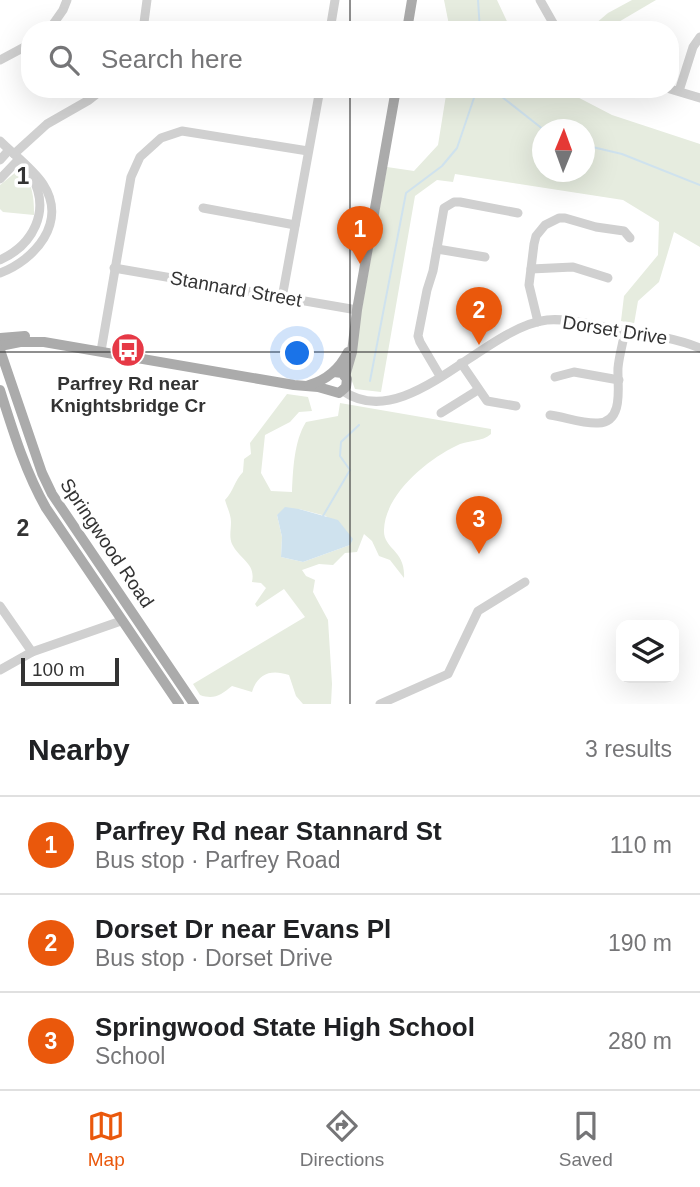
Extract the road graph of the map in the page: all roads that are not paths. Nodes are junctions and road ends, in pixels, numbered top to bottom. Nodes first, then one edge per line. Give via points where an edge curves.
1 (67, 0) edge
2 (147, 0) edge
3 (335, 0) edge
4 (412, 0) edge
5 (540, 0) edge
6 (55, 21) edge
7 (144, 21) edge
8 (332, 21) edge
9 (408, 21) edge
10 (552, 21) edge
11 (700, 37) edge
12 (21, 49) edge
13 (0, 60) edge
14 (679, 79) edge
15 (679, 92) edge
16 (92, 98) edge
17 (318, 98) edge
18 (394, 98) edge
19 (700, 98) edge
20 (0, 141) edge
21 (308, 151) junction
22 (17, 157) junction
23 (0, 160) edge
24 (0, 179) edge
25 (203, 208) dead end
26 (518, 213) dead end
27 (295, 225) junction
28 (629, 238) dead end
29 (437, 249) junction
30 (485, 257) dead end
31 (0, 260) edge
32 (114, 268) junction
33 (531, 269) junction
34 (0, 273) edge
35 (608, 278) dead end
36 (282, 298) junction
37 (357, 310) junction
38 (538, 322) junction
39 (625, 331) junction
40 (0, 338) edge
41 (20, 342) junction
42 (44, 342) junction
43 (352, 344) junction
44 (0, 348) edge
45 (700, 348) edge
46 (101, 351) junction
47 (461, 363) junction
48 (6, 368) junction
49 (440, 376) junction
50 (555, 377) dead end
51 (329, 380) junction
52 (619, 380) junction
53 (345, 383) junction
54 (0, 390) edge
55 (478, 390) junction
56 (516, 406) dead end
57 (441, 413) dead end
58 (550, 415) dead end
59 (525, 582) dead end
60 (0, 606) edge
61 (121, 621) junction
62 (32, 652) junction
63 (0, 670) edge
64 (191, 699) edge
65 (175, 703) edge
66 (380, 704) edge

1 - 6 street
2 - 7 street
3 - 8 street
4 - 9 main road
5 - 10 street
11 - 14 street
12 - 13 street
15 - 19 street
16 - 22 street via 47,124
17 - 21 street
18 - 37 main road
20 - 22 street
21 - 27 street
21 - 32 street via 182,131 162,138 140,158 131,177
22 - 23 street
22 - 24 street
22 - 31 street via 38,191 37,222 30,239
22 - 34 street via 48,192 49,228 30,256
25 - 27 street
26 - 29 street via 454,202 442,213
27 - 36 street
28 - 33 street via 624,231 559,218 536,236
29 - 30 street
29 - 49 street via 418,335
32 - 36 street, Stannard Street
32 - 46 street
33 - 35 street via 573,267
33 - 38 street via 529,291
36 - 37 street, Stannard Street
37 - 43 main road
38 - 39 street, Dorset Drive via 564,320
38 - 47 street, Dorset Drive
39 - 45 street, Dorset Drive
39 - 52 street
40 - 42 main road via 21,336
41 - 42 main road
41 - 44 main road
41 - 48 main road
42 - 46 main road
43 - 51 main road
43 - 53 main road
44 - 48 main road, Springwood Road
46 - 51 main road via 303,387
47 - 49 street, Dorset Drive
47 - 55 street
48 - 64 main road, Springwood Road via 52,494
49 - 53 street, Dorset Drive via 407,396 380,400 357,393
50 - 52 street via 574,372
51 - 53 main road
51 - 53 main road via 335,393
52 - 58 street via 614,414 604,422
54 - 61 main road, Springwood Road via 33,484
55 - 56 street via 487,401
55 - 57 street
59 - 66 street via 478,611 448,674
60 - 62 street
61 - 62 street
61 - 65 main road, Springwood Road
62 - 63 street
64 - 65 street

